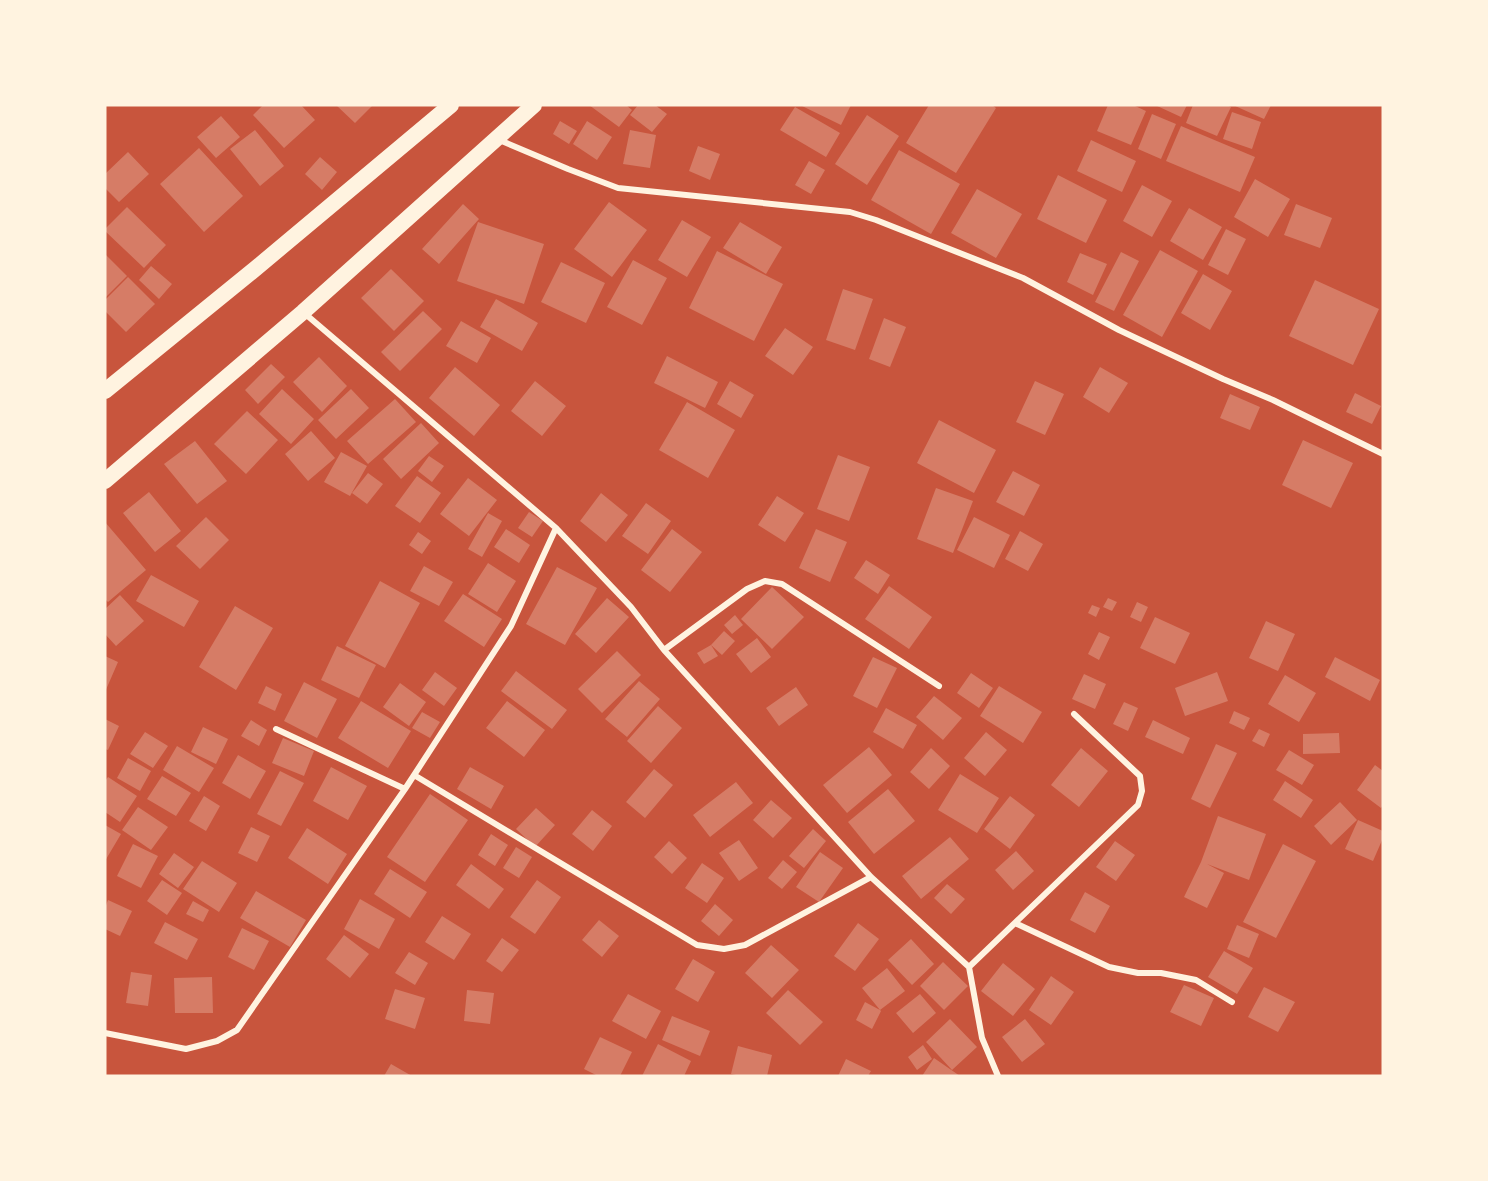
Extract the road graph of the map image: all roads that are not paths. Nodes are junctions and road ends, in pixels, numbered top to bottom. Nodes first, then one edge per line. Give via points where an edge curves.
1 (451, 105) edge
2 (534, 105) edge
3 (497, 138) junction
4 (303, 312) junction
5 (105, 391) edge
6 (1383, 454) edge
7 (105, 481) edge
8 (556, 528) junction
9 (664, 650) junction
10 (939, 686) dead end
11 (1074, 714) dead end
12 (276, 729) dead end
13 (414, 775) junction
14 (405, 789) junction
15 (871, 877) junction
16 (1015, 923) junction
17 (969, 967) junction
18 (1232, 1002) dead end
19 (105, 1033) edge
20 (998, 1076) edge

1 - 5 highway
2 - 3 highway
3 - 4 highway
3 - 6 street via 618,188 850,212 876,220 1023,278 1119,330
4 - 7 highway
4 - 8 street
8 - 9 street via 631,607
8 - 13 street via 511,626
9 - 10 street via 747,589 765,581 782,584
9 - 15 street
11 - 16 street via 1140,776 1142,791 1138,805
12 - 14 street
13 - 14 street
13 - 15 street via 697,945 724,949 745,945
14 - 19 street via 237,1030 217,1041 186,1049
15 - 17 street
16 - 17 street
16 - 18 street via 1109,967 1196,980
17 - 20 street via 982,1038

